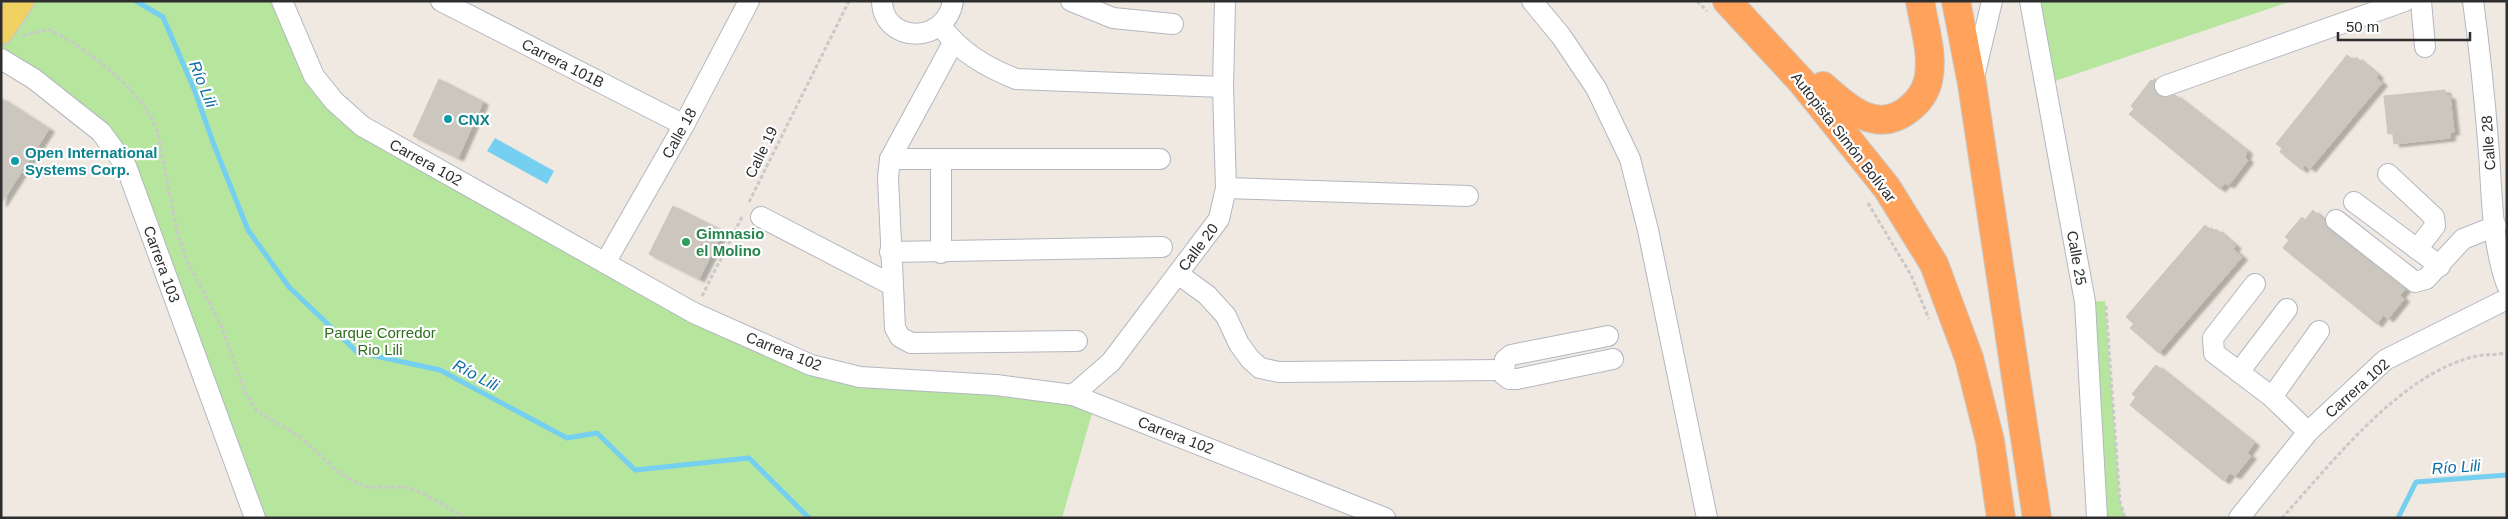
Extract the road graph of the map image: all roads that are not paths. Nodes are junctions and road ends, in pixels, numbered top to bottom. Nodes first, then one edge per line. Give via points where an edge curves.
1 (282, 1) edge
2 (441, 1) edge
3 (882, 1) edge
4 (953, 1) edge
5 (1225, 1) edge
6 (1532, 1) edge
7 (1920, 1) edge
8 (1956, 1) edge
9 (1992, 1) edge
10 (2030, 1) edge
11 (2405, 1) edge
12 (2421, 1) edge
13 (2473, 1) edge
14 (746, 2) edge
15 (1077, 3) edge
16 (1724, 8) edge
17 (1174, 24) dead end
18 (941, 26) junction
19 (953, 43) junction
20 (2425, 47) dead end
21 (1, 59) edge
22 (1972, 84) junction
23 (2165, 86) dead end
24 (1223, 87) junction
25 (684, 125) junction
26 (890, 159) junction
27 (941, 159) junction
28 (1160, 159) dead end
29 (2388, 174) dead end
30 (2499, 186) edge
31 (1226, 188) junction
32 (1468, 196) dead end
33 (2354, 202) dead end
34 (750, 213) road end
35 (2336, 220) dead end
36 (2496, 226) junction
37 (1162, 248) dead end
38 (2417, 249) junction
39 (890, 252) junction
40 (941, 253) junction
41 (604, 263) junction
42 (2440, 266) junction
43 (1178, 274) junction
44 (2255, 284) dead end
45 (892, 285) junction
46 (2507, 285) edge
47 (2507, 299) edge
48 (2287, 309) dead end
49 (2319, 332) dead end
50 (1608, 336) dead end
51 (1077, 341) dead end
52 (1613, 359) dead end
53 (1502, 370) junction
54 (2239, 372) junction
55 (1074, 395) junction
56 (2272, 397) junction
57 (2308, 432) junction
58 (256, 518) edge
59 (1385, 518) edge
60 (1707, 518) edge
61 (2001, 518) edge
62 (2037, 518) edge
63 (2097, 518) edge
64 (2239, 518) edge

1 - 41 street, Carrera 102 via 314,76 334,101 362,126
2 - 25 street, Carrera 101B
3 - 18 street via 886,17 906,32 930,32
4 - 18 street via 948,18
5 - 24 street, Calle 20
6 - 60 street via 1562,36 1596,88 1630,159 1648,230
7 - 16 highway via 1929,56 1926,87 1906,112 1882,120 1851,111
8 - 22 highway
9 - 22 street
10 - 63 street, Calle 25 via 2085,302
11 - 23 street
12 - 20 street
13 - 30 street, Calle 28
14 - 25 street, Calle 18
15 - 17 street via 1113,18
16 - 61 highway, Autopista Simón Bolívar via 1802,82 1887,188 1934,264 1969,358 1990,441
18 - 19 street
19 - 24 street via 988,67 1016,79
19 - 26 street
21 - 58 street, Carrera 103 via 34,79 102,132 126,166
22 - 62 highway
24 - 31 street, Calle 20
25 - 41 street, Calle 18
26 - 27 street
26 - 39 street
27 - 28 street
27 - 40 street
29 - 38 street via 2434,217 2436,226
30 - 36 street, Calle 28
31 - 32 street
31 - 43 street, Calle 20 via 1219,219
33 - 38 street
34 - 45 street
35 - 42 street via 2415,282 2426,279
36 - 42 street via 2463,239
36 - 46 street, Calle 28 via 2502,272
37 - 40 street
38 - 42 street
39 - 40 street
39 - 45 street
41 - 55 street, Carrera 102 via 694,313 811,365 860,377 996,385
43 - 53 street via 1207,295 1226,316 1239,344 1260,368 1279,372
43 - 55 street, Calle 20 via 1111,362
44 - 54 street via 2213,338 2214,353
45 - 51 street via 895,328 900,337 911,343
47 - 57 street, Carrera 102 via 2385,360
48 - 54 street
49 - 56 street
50 - 53 street via 1511,356 1505,360
52 - 53 street via 1517,379 1509,379
54 - 56 street
55 - 59 street, Carrera 102
56 - 57 street
57 - 64 street, Carrera 102

